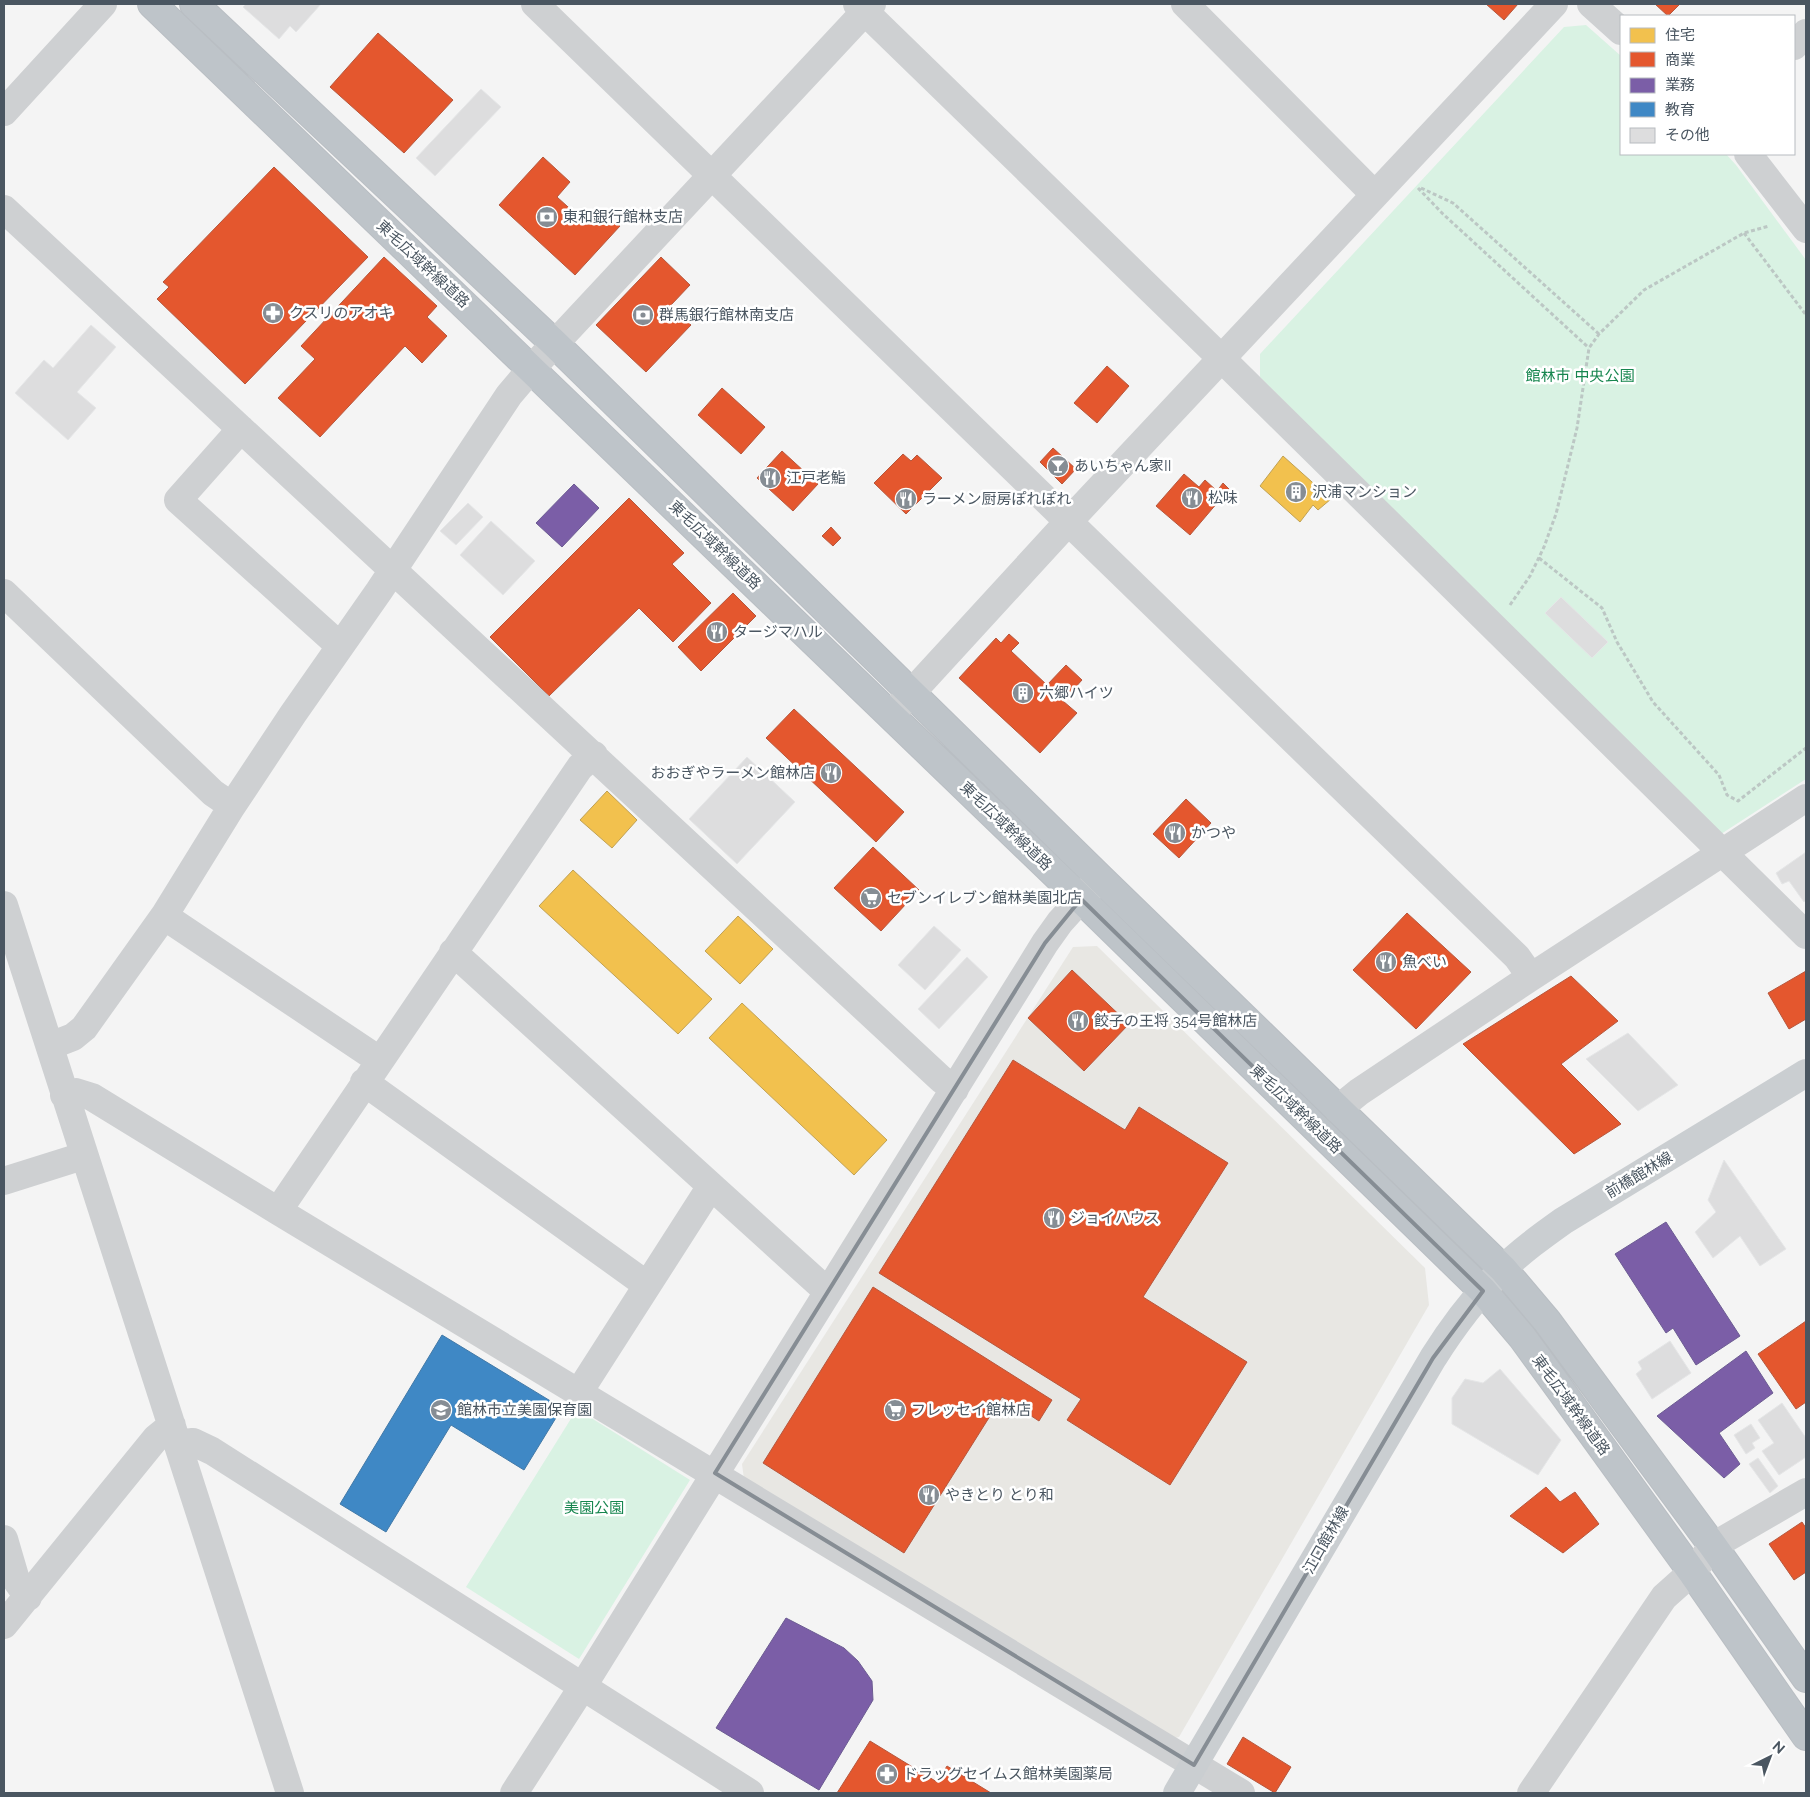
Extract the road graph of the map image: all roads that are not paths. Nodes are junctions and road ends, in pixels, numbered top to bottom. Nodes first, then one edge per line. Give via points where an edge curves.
1 (103, 4) edge
2 (152, 4) edge
3 (194, 4) edge
4 (535, 4) edge
5 (1185, 4) edge
6 (1554, 4) edge
7 (1591, 4) edge
8 (865, 6) edge
9 (1620, 30) edge
10 (1806, 33) edge
11 (1795, 45) edge
12 (4, 112) edge
13 (1749, 155) edge
14 (712, 176) junction
15 (1374, 194) junction
16 (4, 209) edge
17 (1806, 229) edge
18 (555, 344) junction
19 (1221, 358) junction
20 (532, 368) junction
21 (241, 429) junction
22 (1069, 521) junction
23 (393, 569) junction
24 (4, 593) edge
25 (340, 646) junction
26 (910, 694) junction
27 (891, 715) junction
28 (594, 755) junction
29 (1806, 798) edge
30 (232, 806) junction
31 (1723, 852) junction
32 (1100, 878) junction
33 (1081, 899) junction
34 (4, 904) edge
35 (164, 916) junction
36 (1806, 935) edge
37 (453, 952) junction
38 (1531, 977) junction
39 (50, 1046) junction
40 (380, 1060) junction
41 (1806, 1073) edge
42 (364, 1082) junction
43 (955, 1090) junction
44 (64, 1094) junction
45 (1338, 1109) junction
46 (84, 1156) junction
47 (4, 1181) edge
48 (711, 1186) junction
49 (278, 1211) junction
50 (1503, 1269) junction
51 (648, 1285) junction
52 (1483, 1291) junction
53 (828, 1292) junction
54 (579, 1392) junction
55 (175, 1434) junction
56 (715, 1474) junction
57 (1806, 1492) edge
58 (4, 1539) edge
59 (1713, 1546) junction
60 (1692, 1572) junction
61 (28, 1596) junction
62 (4, 1625) edge
63 (1806, 1678) edge
64 (582, 1686) junction
65 (1806, 1736) edge
66 (1194, 1765) junction
67 (290, 1793) edge
68 (514, 1793) edge
69 (750, 1793) edge
70 (1177, 1793) edge
71 (1241, 1793) edge
72 (1531, 1793) edge

1 - 12 street
2 - 20 highway, 東毛広域幹線道路
3 - 18 highway, 東毛広域幹線道路
4 - 14 street
5 - 15 street
6 - 15 street
7 - 9 street
8 - 14 street
8 - 19 street
10 - 11 street
13 - 17 street
14 - 18 street
14 - 22 street
15 - 19 street
16 - 21 street
18 - 20 street
18 - 26 highway, 東毛広域幹線道路
19 - 22 street
19 - 31 street
20 - 23 street via 508,395
20 - 27 highway, 東毛広域幹線道路
21 - 23 street
21 - 25 street via 178,500
22 - 26 street
22 - 38 street via 1517,957
23 - 25 street
23 - 28 street
24 - 30 street via 213,793
25 - 30 street
26 - 27 street
26 - 32 highway, 東毛広域幹線道路
27 - 33 highway, 東毛広域幹線道路
28 - 37 street via 580,767
28 - 43 street
29 - 31 street
30 - 35 street
31 - 36 street
31 - 38 street
32 - 33 street
32 - 45 highway, 東毛広域幹線道路
33 - 43 street via 1044,943
33 - 52 highway, 東毛広域幹線道路
34 - 39 street
35 - 39 street via 84,1028 73,1037
35 - 40 street
37 - 40 street
37 - 48 street
38 - 45 street
39 - 44 street
40 - 42 street
41 - 50 main road, 前橋館林線 via 1562,1221
42 - 49 street
42 - 51 street
43 - 53 street
44 - 46 street
44 - 49 street via 76,1092 92,1096
45 - 50 highway, 東毛広域幹線道路
46 - 47 street
46 - 55 street
48 - 51 street
48 - 53 street
49 - 54 street
50 - 52 main road, 前橋館林線
50 - 59 highway, 東毛広域幹線道路 via 1547,1321
51 - 54 street
52 - 60 highway, 東毛広域幹線道路 via 1522,1337
52 - 66 main road, 江口館林線 via 1453,1326 1433,1358
53 - 56 street
54 - 56 street
55 - 61 street via 156,1438
55 - 64 street via 212,1452
55 - 67 street
56 - 64 street
56 - 66 street
57 - 59 street
58 - 61 street via 16,1580
59 - 60 street
59 - 63 highway, 東毛広域幹線道路
60 - 65 highway, 東毛広域幹線道路
60 - 72 street via 1664,1597
61 - 62 street
64 - 68 street
64 - 69 street
66 - 70 main road, 江口館林線
66 - 71 street

